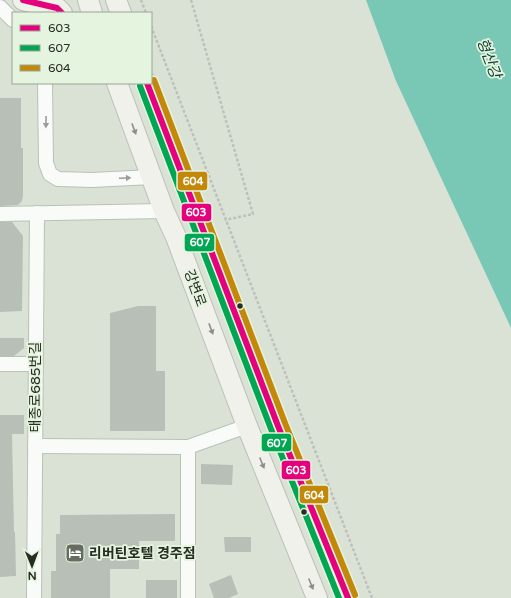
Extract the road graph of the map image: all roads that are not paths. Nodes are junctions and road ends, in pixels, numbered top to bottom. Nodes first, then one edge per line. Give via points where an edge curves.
1 (23, 0) edge
2 (88, 0) edge
3 (116, 0) edge
4 (0, 7) edge
5 (61, 12) edge
6 (92, 12) edge
7 (120, 12) edge
8 (12, 19) edge
9 (45, 84) edge
10 (147, 84) edge
11 (116, 86) edge
12 (152, 177) junction
13 (164, 210) junction
14 (37, 213) junction
15 (0, 214) edge
16 (0, 364) edge
17 (35, 364) junction
18 (247, 426) junction
19 (35, 446) junction
20 (188, 447) junction
21 (34, 598) edge
22 (188, 598) edge
23 (317, 598) edge
24 (348, 598) edge

1 - 5 street via 57,8
2 - 6 street
3 - 7 street
4 - 8 street
9 -> 12 street via 46,163 50,174 58,179
10 - 24 street, 강변로 via 278,426
11 -> 12 street, 강변로
12 - 13 street, 강변로
13 - 14 street
13 -> 18 street, 강변로
14 - 15 street
14 - 17 street, 태종로685번길
16 - 17 street
17 - 19 street, 태종로685번길
18 - 20 street
18 -> 23 street, 강변로
19 - 20 street
19 - 21 street, 태종로685번길
20 - 22 street

